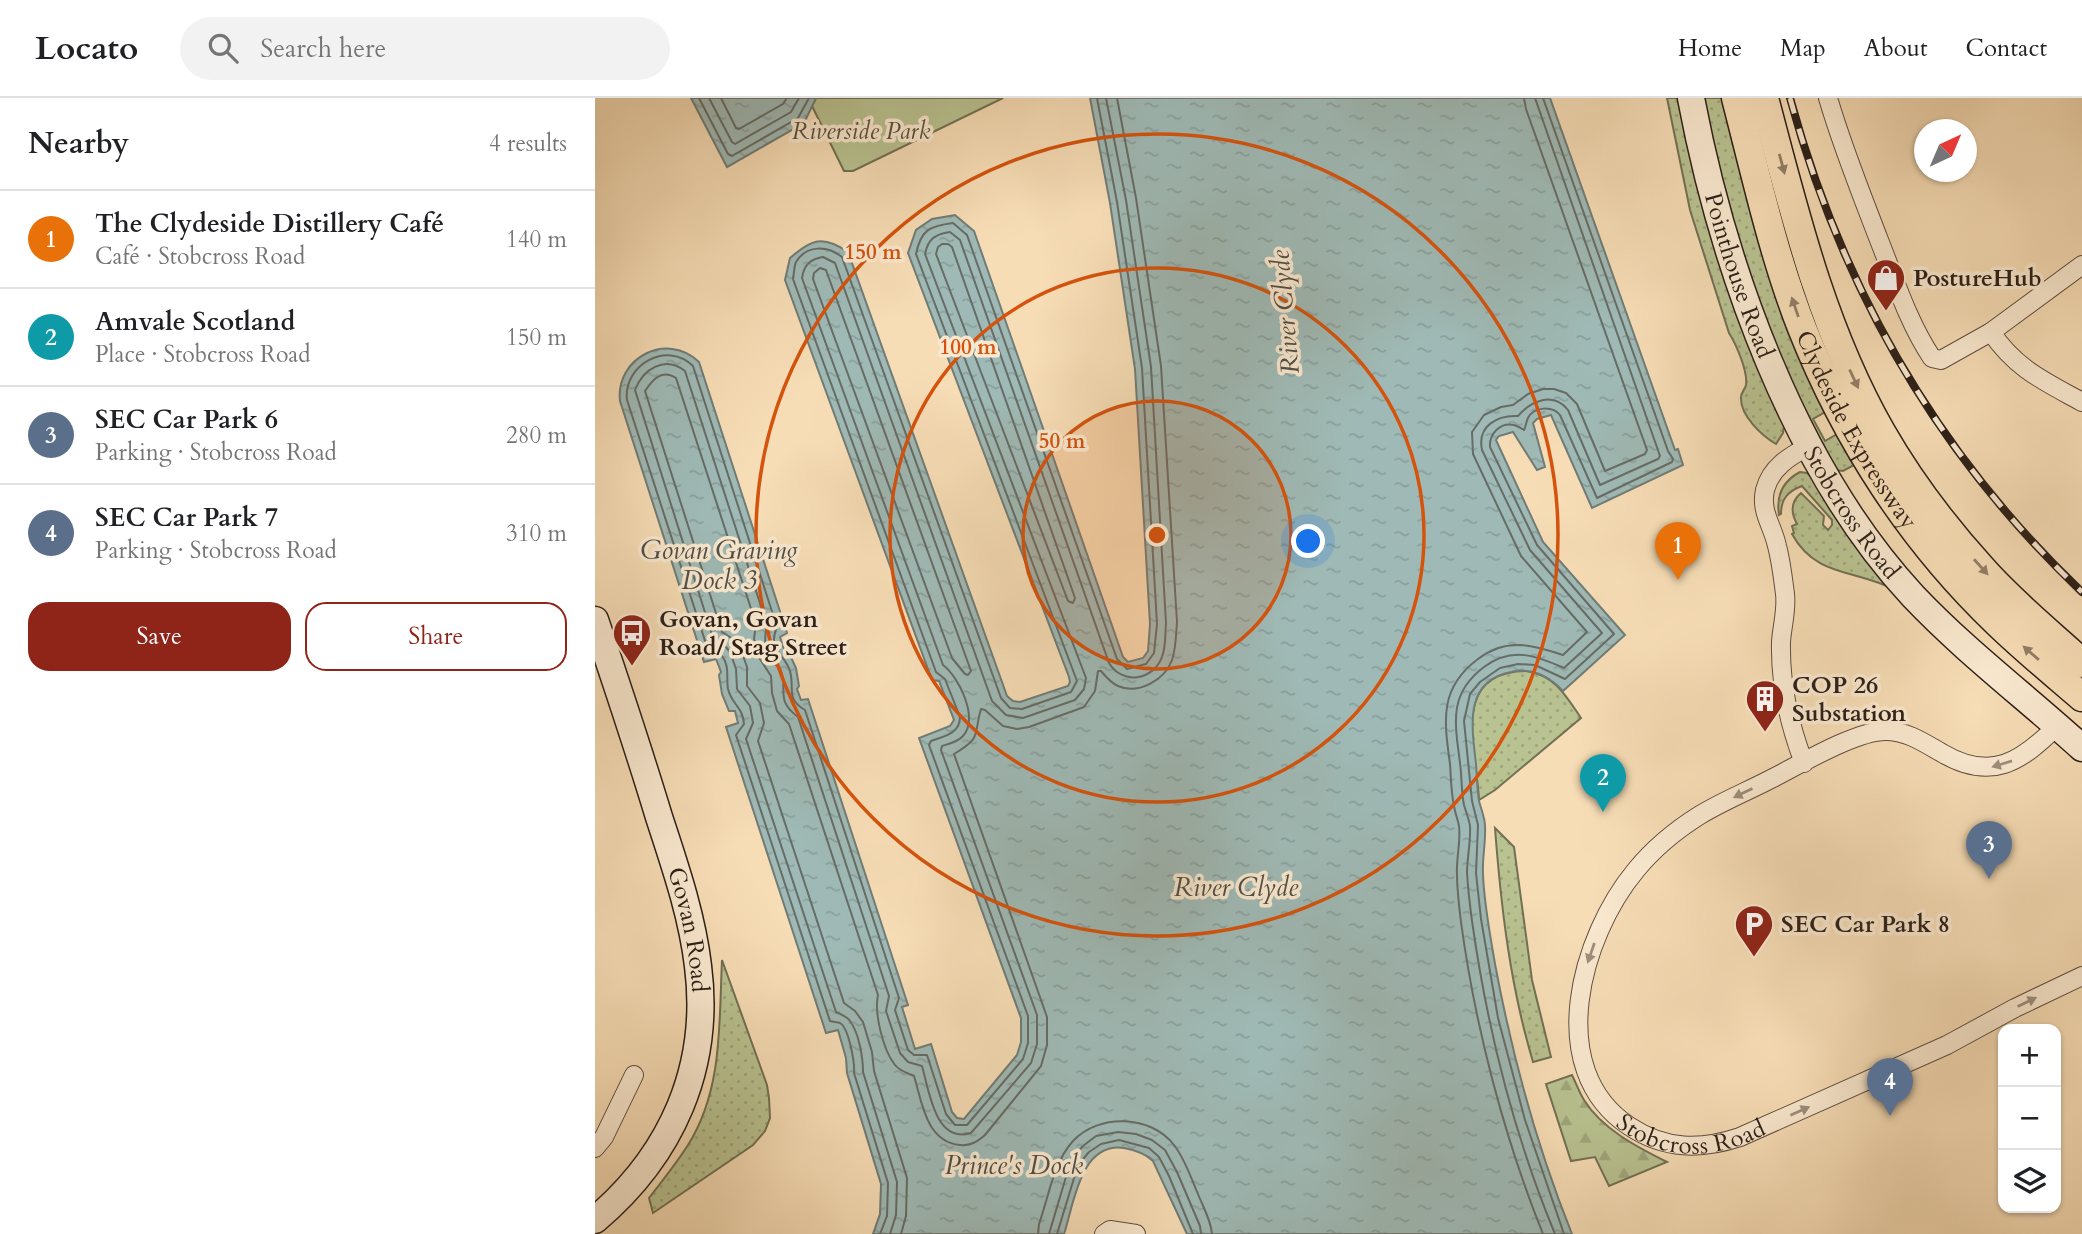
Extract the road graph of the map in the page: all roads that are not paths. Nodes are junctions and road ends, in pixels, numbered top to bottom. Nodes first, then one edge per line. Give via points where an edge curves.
1 (1691, 98) edge
2 (1736, 98) edge
3 (1764, 98) edge
4 (1828, 98) edge
5 (2082, 265) edge
6 (1991, 332) junction
7 (2082, 402) edge
8 (1809, 446) junction
9 (595, 620) edge
10 (2082, 663) edge
11 (2082, 698) edge
12 (2057, 726) junction
13 (2082, 748) edge
14 (1804, 762) junction
15 (2082, 976) edge
16 (633, 1075) dead end
17 (595, 1148) edge
18 (595, 1220) edge
19 (1104, 1234) edge
20 (1136, 1234) edge

1 - 8 street, Pointhouse Road via 1717,209 1747,302
11 -> 2 main road, Clydeside Expressway via 1959,583 1891,497 1851,432 1821,372 1783,273
3 -> 10 main road, Clydeside Expressway via 1820,296 1881,433 1917,489 1983,570
4 - 6 street via 1850,166 1921,341 1933,358 1941,360
5 - 6 street
6 - 7 street via 2021,366
8 - 12 street, Stobcross Road via 1853,520 1912,595
8 - 14 street, Stobcross Road via 1782,462 1764,496 1785,597 1783,681 1790,727
9 - 18 street, Govan Road via 687,908 701,1007 691,1079 679,1113 649,1164
12 - 13 street, Stobcross Road
12 -> 14 street, Stobcross Road via 2025,754 1993,768 1975,768 1920,738 1888,731 1847,741
14 -> 15 street, Stobcross Road via 1712,808 1670,836 1636,870 1608,912 1582,986 1578,1033 1589,1080 1620,1120 1668,1144 1717,1145 1947,1045
16 - 17 street
19 - 20 street via 1110,1230

